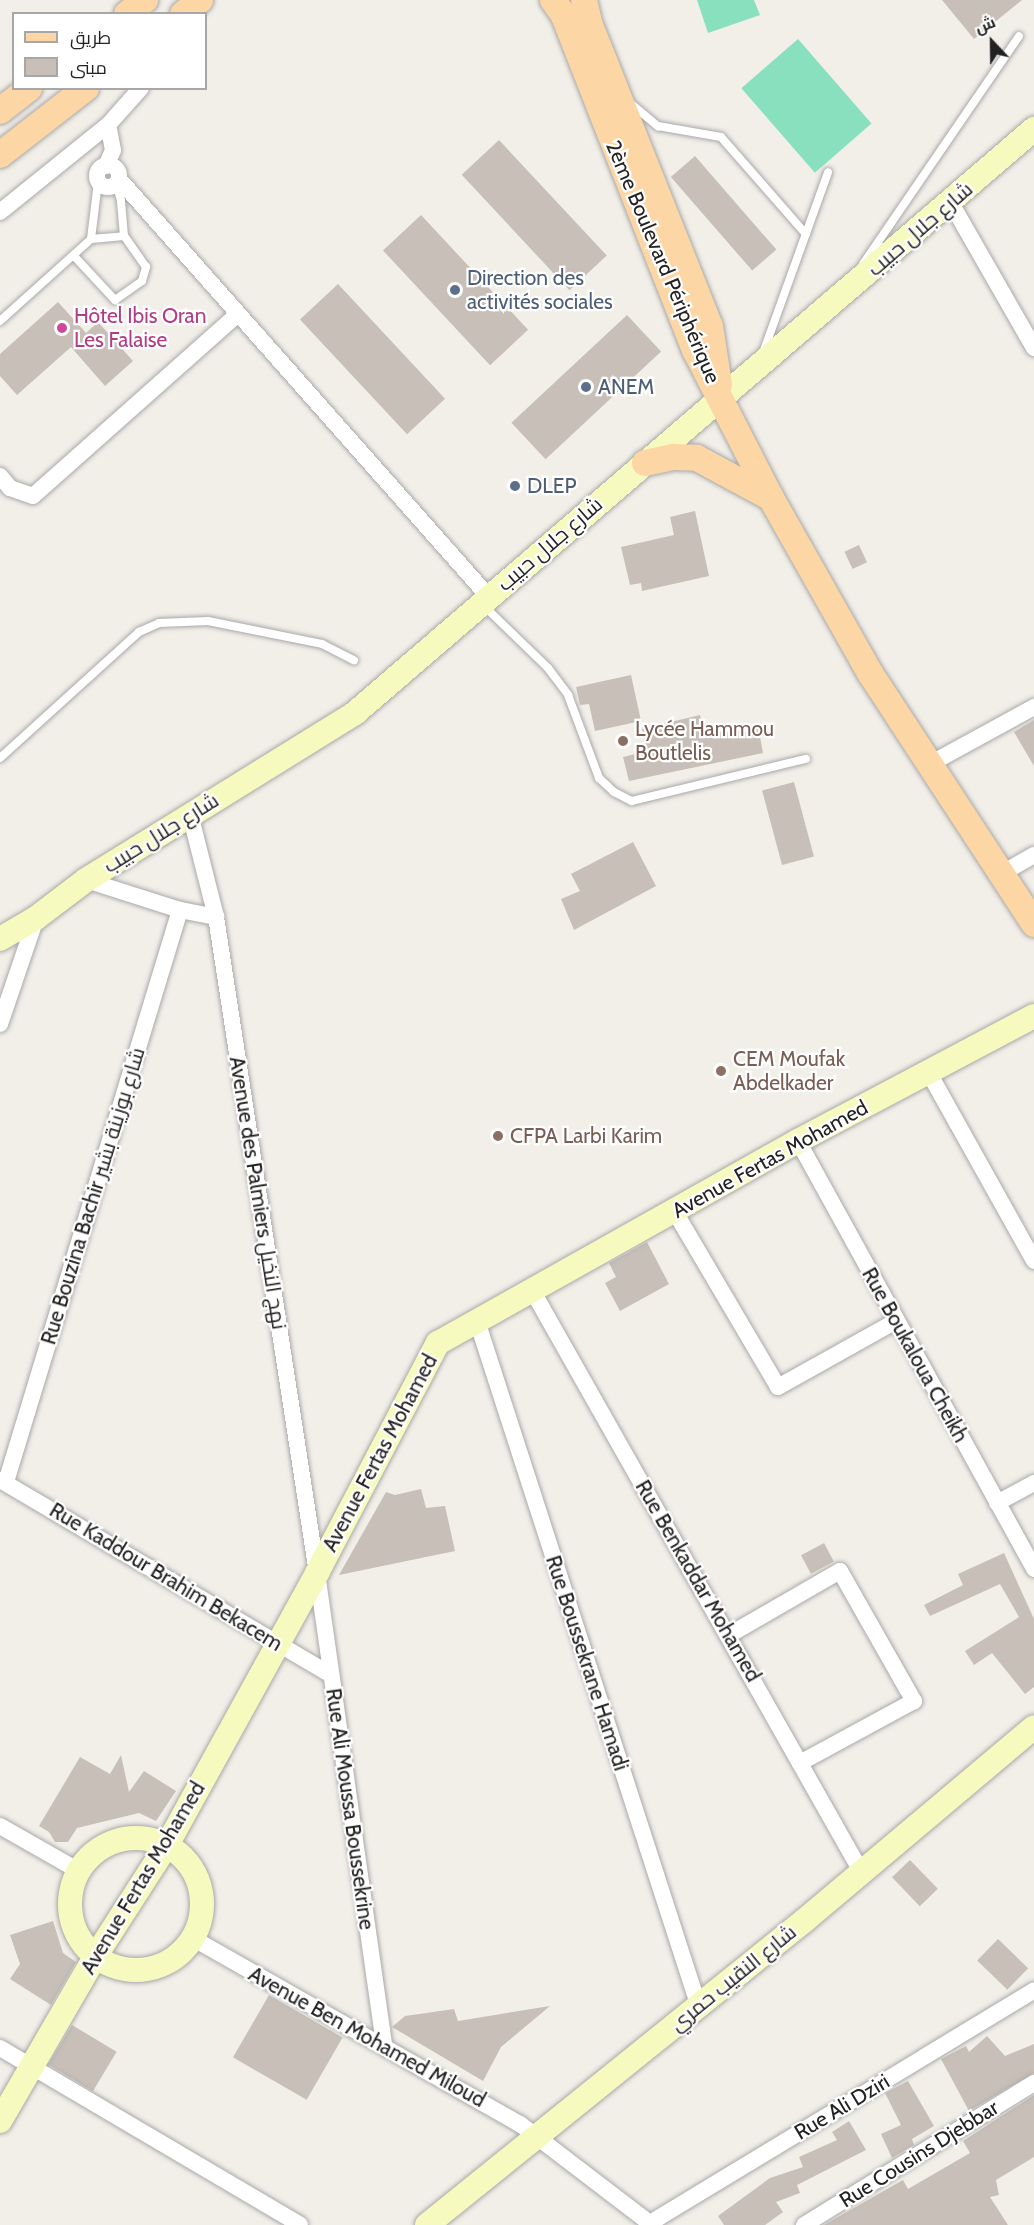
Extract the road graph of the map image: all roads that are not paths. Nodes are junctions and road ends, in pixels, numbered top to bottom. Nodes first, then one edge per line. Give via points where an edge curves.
1 (145, 0) edge
2 (553, 0) edge
3 (584, 0) edge
4 (130, 12) edge
5 (1019, 36) dead end
6 (26, 90) edge
7 (83, 90) edge
8 (139, 90) edge
9 (616, 93) junction
10 (0, 111) edge
11 (108, 125) junction
12 (1034, 129) edge
13 (0, 155) edge
14 (70, 157) junction
15 (828, 172) dead end
16 (101, 173) junction
17 (117, 182) junction
18 (951, 203) junction
19 (0, 212) edge
20 (806, 234) junction
21 (124, 236) junction
22 (91, 239) junction
23 (75, 257) junction
24 (837, 302) junction
25 (238, 315) junction
26 (0, 321) edge
27 (1034, 348) edge
28 (757, 370) junction
29 (721, 399) junction
30 (645, 463) junction
31 (0, 476) edge
32 (771, 498) junction
33 (485, 600) junction
34 (354, 660) dead end
35 (1034, 707) edge
36 (0, 758) edge
37 (806, 759) dead end
38 (930, 764) junction
39 (189, 814) junction
40 (1034, 855) edge
41 (1001, 874) junction
42 (86, 880) junction
43 (180, 910) junction
44 (216, 916) junction
45 (36, 918) junction
46 (1034, 924) edge
47 (0, 926) edge
48 (0, 939) edge
49 (1034, 1016) edge
50 (0, 1024) edge
51 (929, 1073) junction
52 (798, 1141) junction
53 (675, 1212) junction
54 (1034, 1262) edge
55 (532, 1290) junction
56 (477, 1321) junction
57 (896, 1322) junction
58 (3, 1481) edge
59 (1034, 1483) edge
60 (997, 1503) junction
61 (1034, 1569) edge
62 (317, 1573) junction
63 (729, 1635) junction
64 (278, 1643) junction
65 (331, 1675) junction
66 (1034, 1727) edge
67 (800, 1763) junction
68 (0, 1826) edge
69 (167, 1845) junction
70 (79, 1871) junction
71 (862, 1873) junction
72 (194, 1939) junction
73 (95, 1957) junction
74 (1034, 1990) edge
75 (698, 2004) junction
76 (384, 2045) junction
77 (0, 2048) edge
78 (32, 2067) junction
79 (1034, 2083) edge
80 (0, 2121) edge
81 (538, 2139) junction
82 (651, 2224) edge
83 (300, 2225) edge
84 (428, 2225) edge
85 (804, 2225) edge

1 - 4 main road
2 - 29 main road, 2ème Boulevard Périphérique via 564,16 695,350
3 - 9 main road, 2ème Boulevard Périphérique
5 - 24 lane
6 - 10 main road
7 - 13 main road
8 - 11 street
9 - 20 lane via 658,126 721,138
9 - 29 main road, 2ème Boulevard Périphérique via 710,326
11 - 14 street
11 - 16 street via 113,150
12 - 18 street, شارع جلال حبيب
14 - 16 street
14 - 19 street
15 - 20 lane
16 - 17 street via 116,168
16 - 22 lane
17 - 21 lane
17 - 25 street
18 - 24 street, شارع جلال حبيب
18 - 27 street
20 - 28 lane
21 - 22 lane
21 - 23 lane via 146,267 142,281 125,296 115,300
22 - 23 lane
23 - 26 lane
24 - 28 street, شارع جلال حبيب
25 - 31 street via 33,496 10,488
25 - 33 street
28 - 29 street, شارع جلال حبيب
29 - 30 street, شارع جلال حبيب
29 - 32 main road
30 - 32 main road via 674,457 697,458
30 - 33 street, شارع جلال حبيب
32 - 38 main road via 864,663
33 - 37 lane via 568,695 599,778 632,801
33 - 39 street, شارع جلال حبيب via 355,713
34 - 36 lane via 321,644 208,621 159,623 131,639
35 - 38 street
38 - 41 main road
39 - 42 street, شارع جلال حبيب
39 - 44 street, Avenue des Palmiers نهج النخيل
40 - 41 street
41 - 46 main road
42 - 43 street
42 - 45 street, شارع جلال حبيب
43 - 44 street
43 - 58 street, Rue Bouzina Bachir شارع بوزينة بشير
44 - 62 street, Avenue des Palmiers نهج النخيل
45 - 47 street
45 - 48 street, شارع جلال حبيب
45 - 50 street
49 - 51 street, Avenue Fertas Mohamed
51 - 52 street, Avenue Fertas Mohamed
51 - 54 street
52 - 53 street, Avenue Fertas Mohamed
52 - 57 street, Rue Boukaloua Cheikh
53 - 55 street, Avenue Fertas Mohamed
53 - 57 street via 778,1387
55 - 56 street, Avenue Fertas Mohamed
55 - 63 street, Rue Benkaddar Mohamed
56 - 62 street, Avenue Fertas Mohamed via 438,1343
56 - 75 street, Rue Boussekrane Hamadi
57 - 60 street, Rue Boukaloua Cheikh
58 - 64 street, Rue Kaddour Brahim Bekacem
59 - 60 street
60 - 61 street, Rue Boukaloua Cheikh
62 - 64 street, Avenue Fertas Mohamed
62 - 65 street, Rue Ali Moussa Boussekrine
63 - 67 street, Rue Benkaddar Mohamed
63 - 67 street via 840,1571 914,1701
64 - 65 street, Rue Kaddour Brahim Bekacem
64 - 69 street, Avenue Fertas Mohamed
65 - 76 street, Rue Ali Moussa Boussekrine
66 - 71 street, شارع النقيب حمري
67 - 71 street, Rue Benkaddar Mohamed
68 - 70 street
69 - 70 street via 127,1838 108,1844
69 - 72 street via 185,1858 197,1876 203,1897 202,1919
69 - 73 street, Avenue Fertas Mohamed
70 - 73 street via 71,1889 73,1927
71 - 75 street, شارع النقيب حمري
72 - 73 street via 169,1962 137,1971 115,1968
72 - 76 street, Avenue Ben Mohamed Miloud
73 - 78 street, Avenue Fertas Mohamed
74 - 82 street, Rue Ali Dziri
75 - 81 street, شارع النقيب حمري
76 - 81 street, Avenue Ben Mohamed Miloud via 520,2124
77 - 78 street
78 - 80 street, Avenue Fertas Mohamed
78 - 83 street
79 - 85 street, Rue Cousins Djebbar
81 - 82 street, Avenue Ben Mohamed Miloud
81 - 84 street, شارع النقيب حمري

